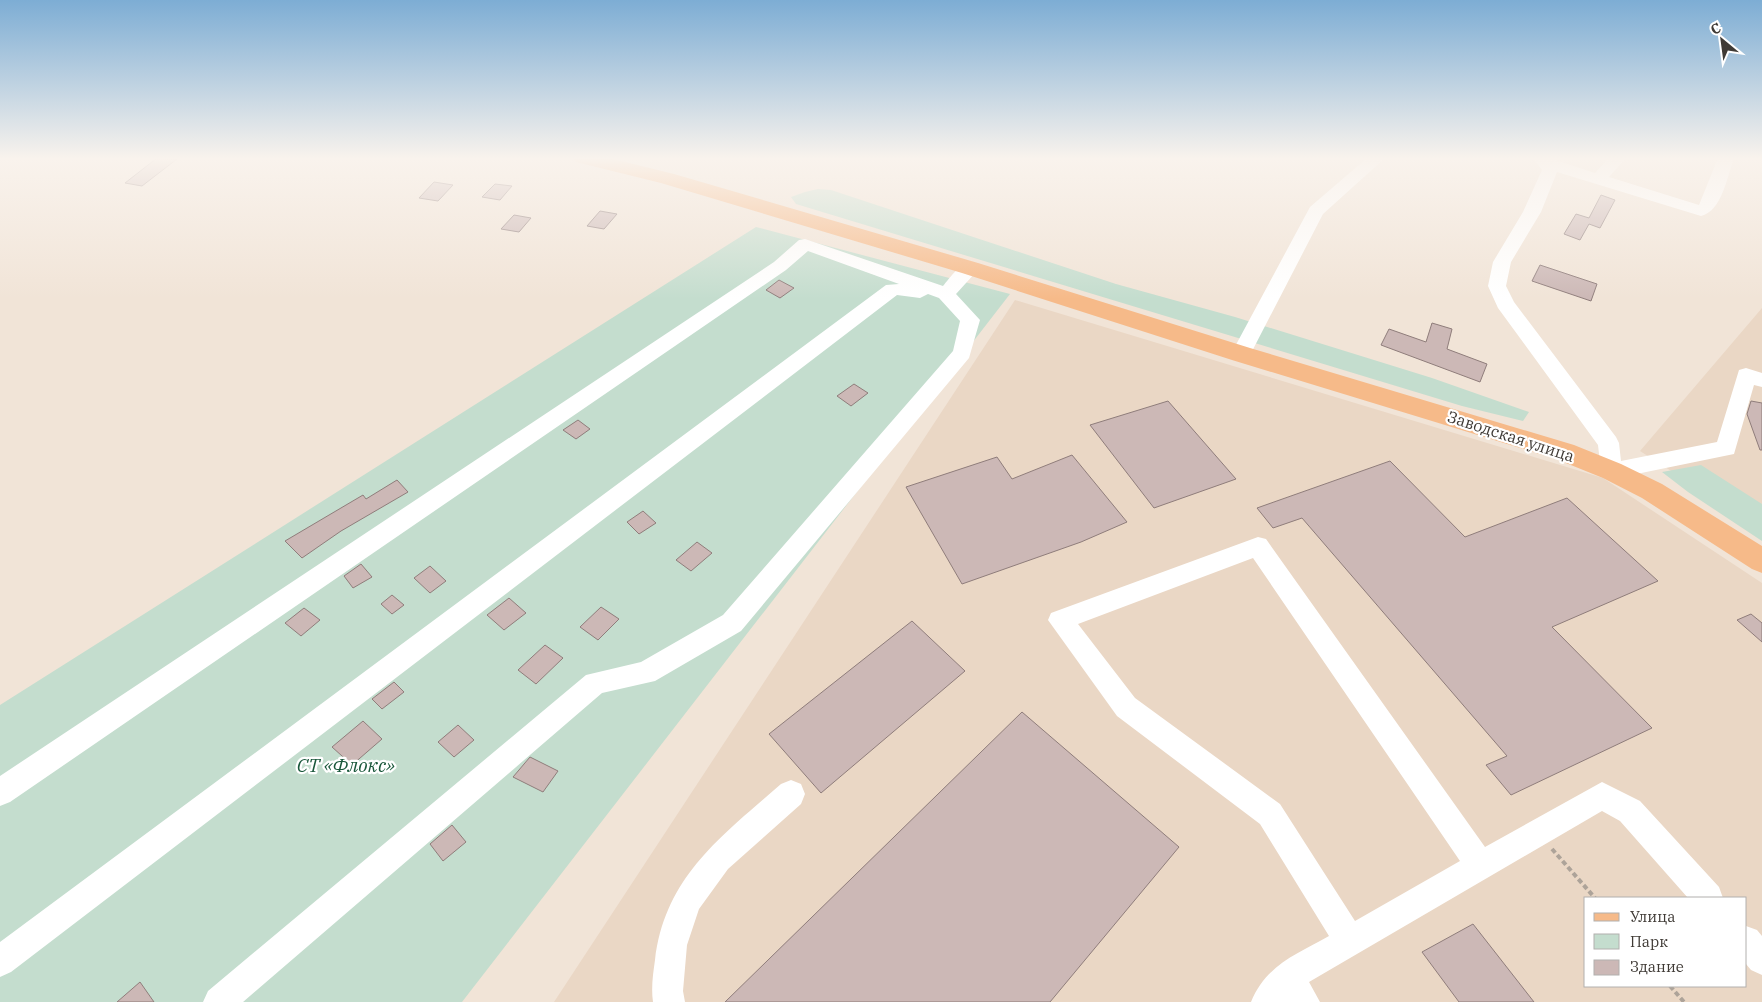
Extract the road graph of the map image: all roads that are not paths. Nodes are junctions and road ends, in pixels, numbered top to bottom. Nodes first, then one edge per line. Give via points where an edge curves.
1 (756, 205) edge
2 (1323, 205) edge
3 (1535, 205) edge
4 (1684, 205) edge
5 (1708, 205) edge
6 (970, 268) junction
7 (946, 294) junction
8 (1241, 354) junction
9 (1762, 380) edge
10 (1612, 471) junction
11 (1762, 561) edge
12 (0, 792) edge
13 (791, 794) dead end
14 (1481, 866) junction
15 (1707, 897) edge
16 (1350, 941) junction
17 (1747, 942) edge
18 (1762, 959) edge
19 (0, 961) edge
20 (1296, 989) edge
21 (220, 1002) edge
22 (668, 1002) edge
23 (1267, 1002) edge

1 - 6 main road, Заводская улица
2 - 8 street via 1316,211
3 - 10 street via 1502,262 1497,286 1505,304 1608,443
4 - 5 street via 1701,210
6 - 7 street
6 - 8 main road, Заводская улица
7 - 12 street via 805,244 780,266
7 - 19 street via 893,289
7 - 21 street via 970,320 962,353 732,623 646,673 595,683
8 - 10 main road, Заводская улица via 1565,452
9 - 10 street via 1746,375 1726,448
10 - 11 main road, Заводская улица via 1652,491
13 - 22 street via 718,859 687,901 672,945
14 - 15 street via 1602,796 1630,811
14 - 16 street
14 - 16 street via 1258,546 1060,620 1126,707 1270,814
16 - 20 street
17 - 18 street
20 - 23 street

